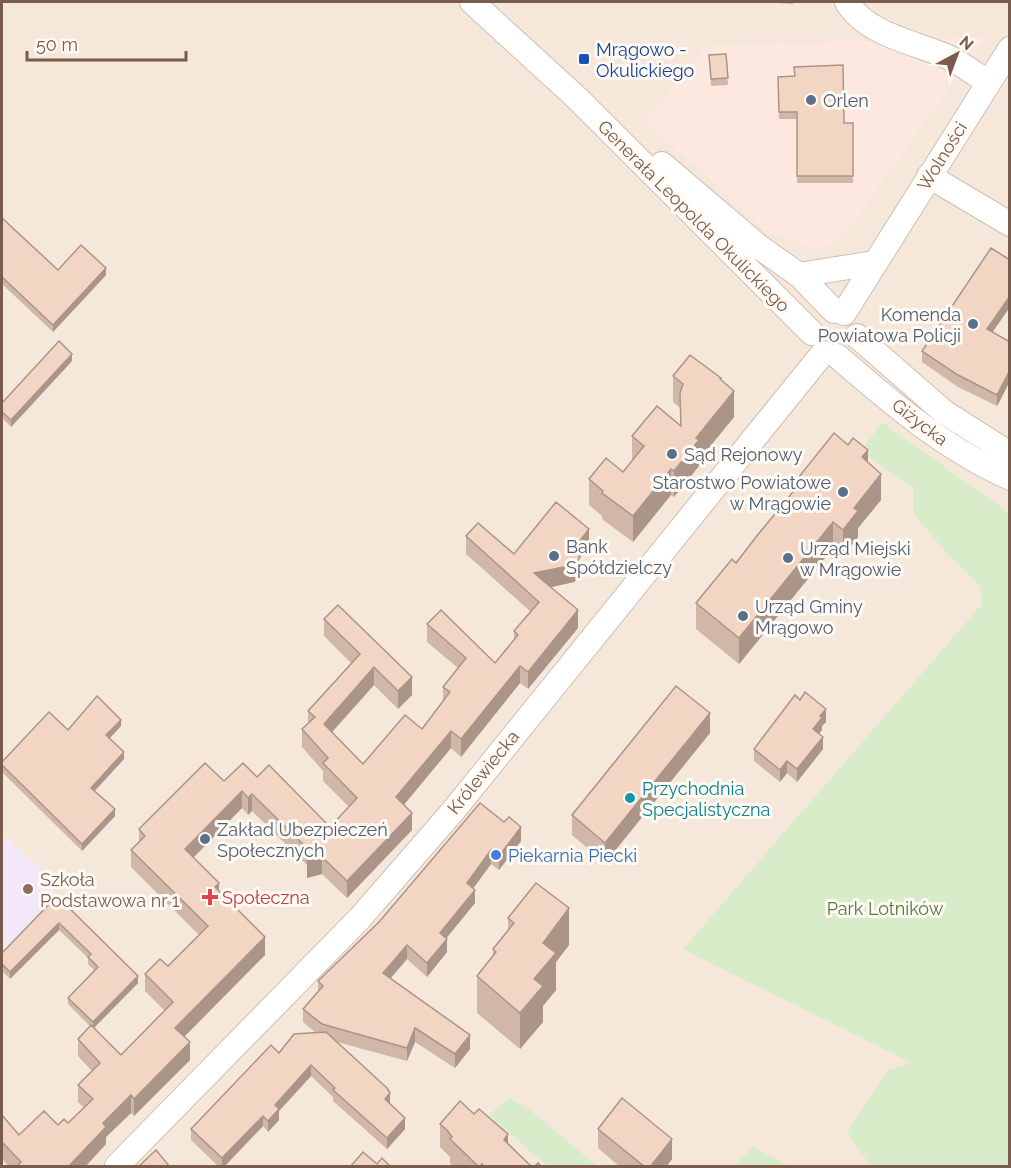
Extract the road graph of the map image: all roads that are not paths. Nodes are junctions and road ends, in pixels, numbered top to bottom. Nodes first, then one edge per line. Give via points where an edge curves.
1 (472, 2) edge
2 (847, 2) edge
3 (1010, 49) edge
4 (988, 82) junction
5 (577, 98) junction
6 (929, 176) junction
7 (1010, 224) edge
8 (874, 263) junction
9 (799, 275) junction
10 (839, 312) junction
11 (857, 336) junction
12 (827, 356) junction
13 (1010, 454) edge
14 (1010, 478) edge
15 (117, 1167) edge

1 - 5 street, Generała Leopolda Okulickiego
2 - 4 street via 854,13 888,34 950,58
3 - 4 street, Wolności
4 - 6 street, Wolności
5 - 9 street, Generała Leopolda Okulickiego
5 - 12 street, Generała Leopolda Okulickiego
6 - 7 street
6 - 8 street, Wolności
8 - 9 street
8 - 10 street, Wolności
9 - 10 street, Generała Leopolda Okulickiego
10 - 11 street, Giżycka via 854,323
10 - 12 street, Wolności via 816,320
11 - 12 street via 852,347
11 - 13 street, Giżycka via 944,412
12 - 14 street, Giżycka via 957,450
12 - 15 street, Królewiecka via 453,811 360,918

